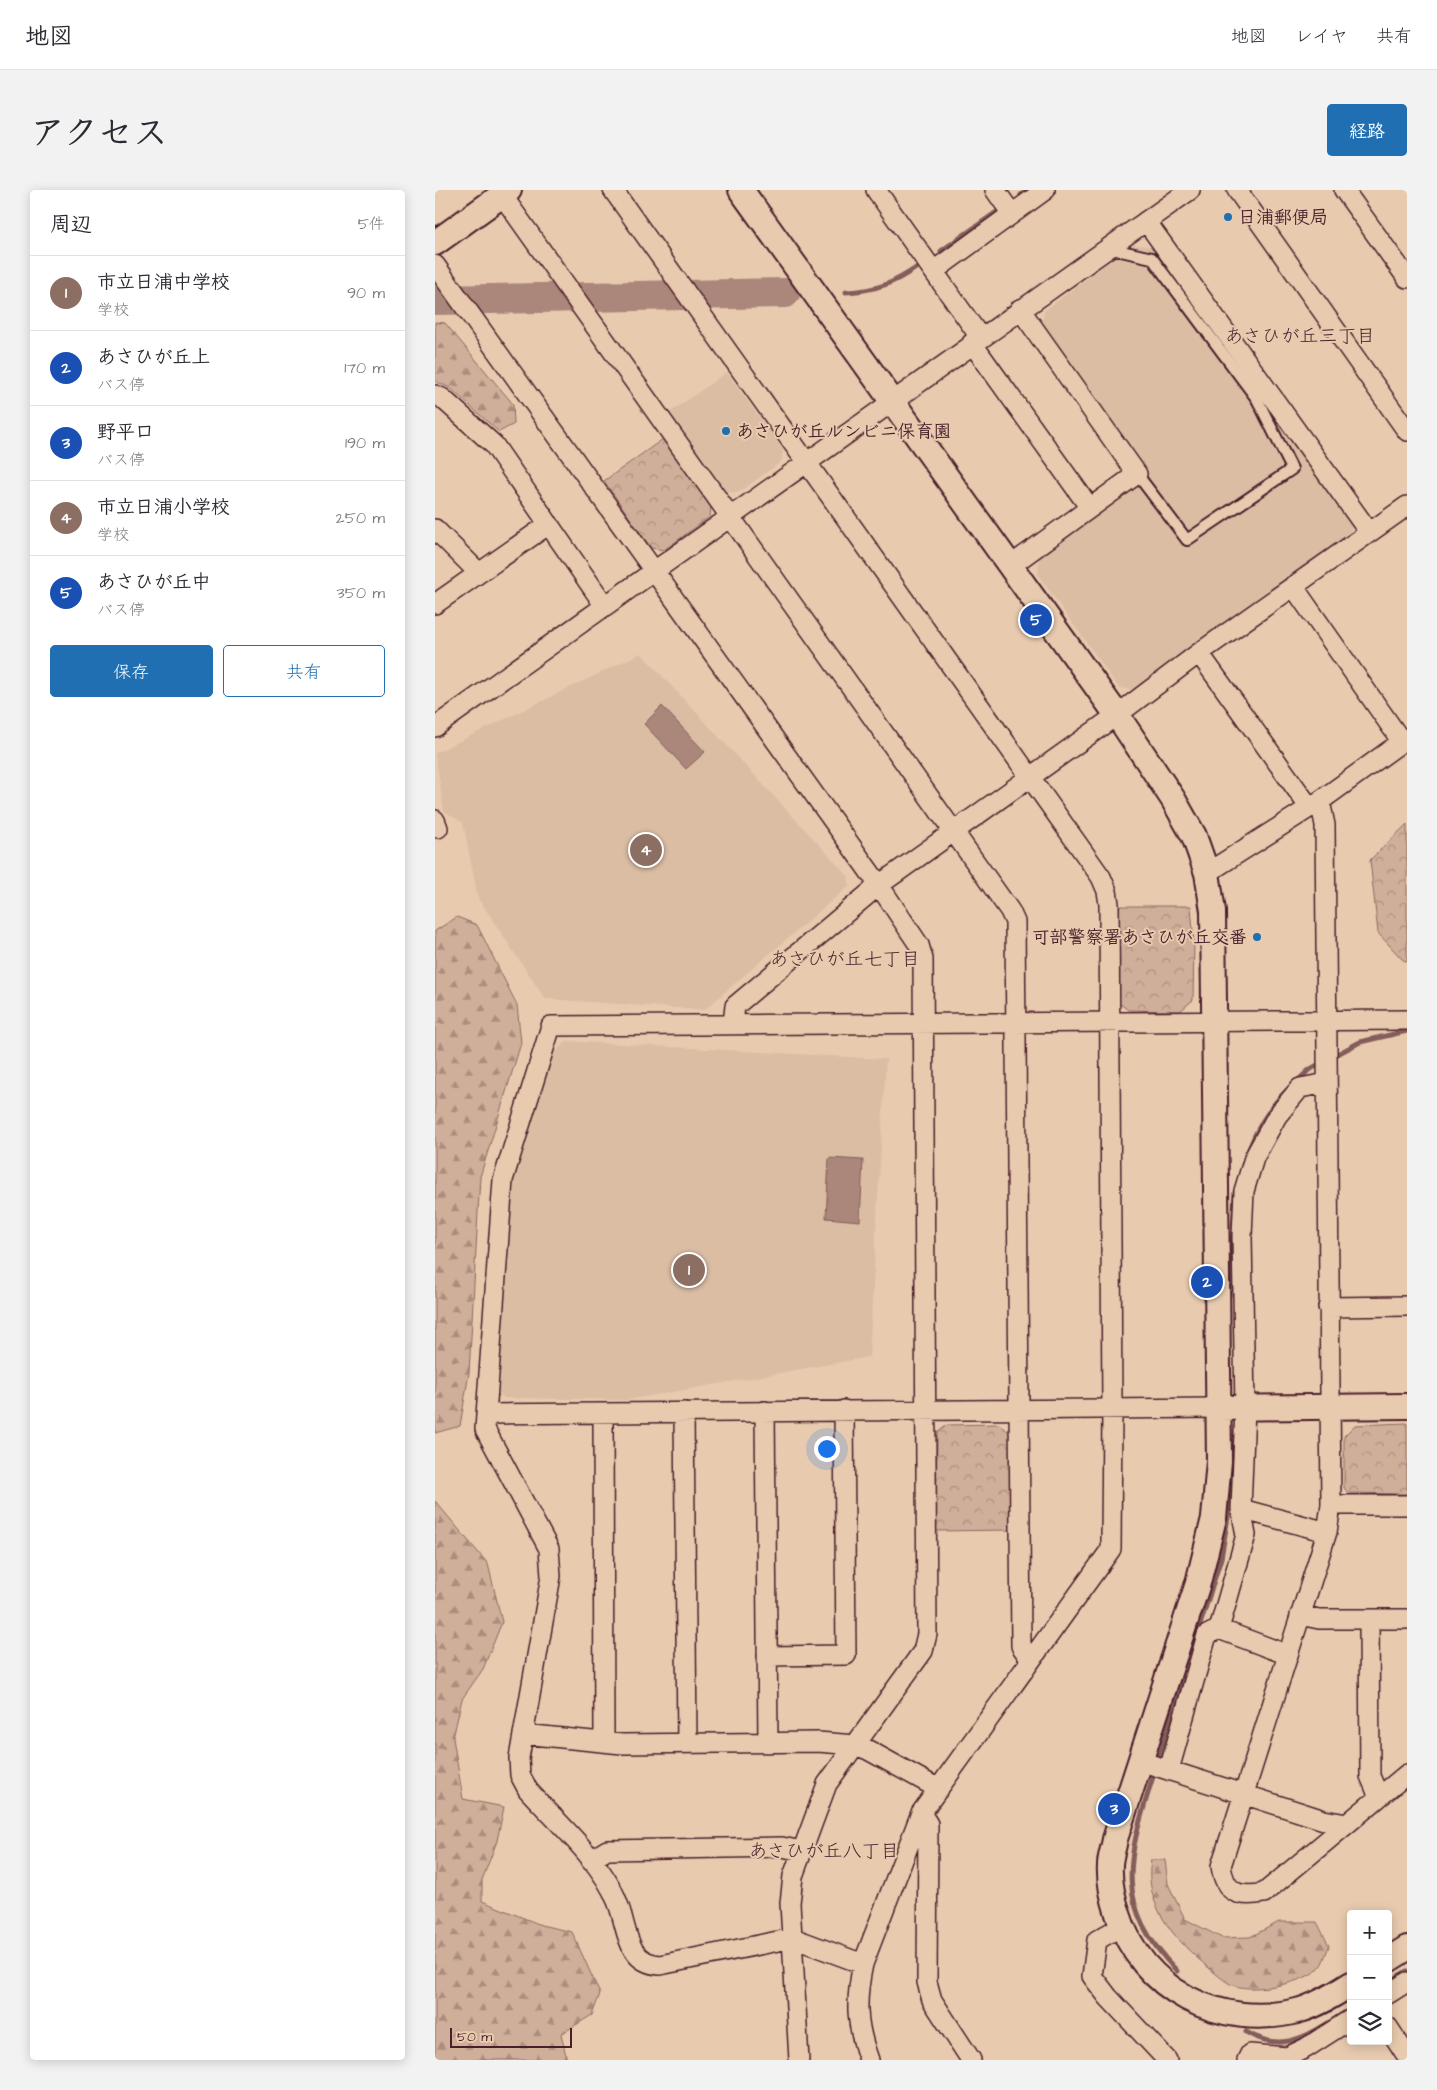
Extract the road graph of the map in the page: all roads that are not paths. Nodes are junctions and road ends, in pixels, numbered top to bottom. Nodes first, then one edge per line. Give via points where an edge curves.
1 (613, 190) edge
2 (741, 190) edge
3 (876, 190) edge
4 (995, 190) edge
5 (1045, 190) edge
6 (1190, 190) edge
7 (1237, 190) edge
8 (1344, 190) edge
9 (506, 193) edge
10 (1012, 214) junction
11 (1146, 221) junction
12 (435, 243) edge
13 (1107, 248) junction
14 (435, 264) edge
15 (935, 270) junction
16 (1407, 278) edge
17 (1020, 309) junction
18 (976, 340) junction
19 (435, 395) edge
20 (893, 403) junction
21 (1407, 431) edge
22 (806, 464) junction
23 (1137, 474) junction
24 (1407, 506) edge
25 (1090, 508) junction
26 (731, 518) junction
27 (549, 524) junction
28 (435, 529) edge
29 (1369, 532) junction
30 (1010, 566) junction
31 (655, 571) junction
32 (479, 573) junction
33 (1293, 586) junction
34 (435, 604) edge
35 (605, 606) junction
36 (1199, 652) junction
37 (1117, 715) junction
38 (435, 727) edge
39 (1405, 740) edge
40 (1029, 778) junction
41 (1315, 804) junction
42 (954, 832) junction
43 (1207, 873) junction
44 (879, 885) junction
45 (1215, 1020) junction
46 (1407, 1020) edge
47 (1110, 1021) junction
48 (1326, 1021) junction
49 (1015, 1022) junction
50 (924, 1023) junction
51 (733, 1024) junction
52 (1327, 1083) junction
53 (1407, 1306) edge
54 (1328, 1307) junction
55 (1407, 1406) edge
56 (1113, 1407) junction
57 (1329, 1407) junction
58 (1218, 1408) junction
59 (1245, 1408) junction
60 (1020, 1409) junction
61 (844, 1410) junction
62 (927, 1410) junction
63 (765, 1411) junction
64 (684, 1412) junction
65 (603, 1413) junction
66 (486, 1414) junction
67 (1331, 1505) junction
68 (1407, 1505) edge
69 (1241, 1510) junction
70 (1327, 1532) junction
71 (1301, 1615) junction
72 (1369, 1619) junction
73 (1407, 1619) edge
74 (1219, 1629) junction
75 (1288, 1655) junction
76 (767, 1656) junction
77 (1031, 1660) junction
78 (523, 1734) junction
79 (604, 1742) junction
80 (768, 1743) junction
81 (687, 1744) junction
82 (855, 1745) junction
83 (1140, 1761) junction
84 (1169, 1770) junction
85 (1407, 1774) edge
86 (939, 1789) junction
87 (1243, 1794) junction
88 (1379, 1797) junction
89 (921, 1813) junction
90 (1347, 1824) junction
91 (802, 1851) junction
92 (591, 1860) junction
93 (1122, 1926) junction
94 (793, 1938) junction
95 (1407, 1948) edge
96 (1392, 1957) edge
97 (863, 1964) junction
98 (1407, 1982) edge
99 (1347, 1987) edge
100 (1392, 1991) edge
101 (1347, 2022) edge
102 (1392, 2032) edge
103 (1407, 2056) edge
104 (799, 2060) edge
105 (869, 2060) edge
106 (971, 2060) edge
107 (1167, 2060) edge
108 (1247, 2060) edge

1 - 22 street
2 - 20 street
3 - 15 street
4 - 10 street
5 - 10 street
6 - 11 street
7 - 21 street
8 - 16 street
9 - 12 street
9 - 26 street via 574,297
10 - 15 street
11 - 13 street
11 - 29 street
13 - 17 street
13 - 23 lane via 1152,258 1257,399 1292,469 1187,540
14 - 31 street
15 - 18 street
17 - 18 street
17 - 23 street
18 - 20 street
18 - 25 street
19 - 27 street via 494,445
20 - 22 street
20 - 30 street
22 - 26 street
22 - 40 street
23 - 25 street
24 - 29 street
25 - 30 street
26 - 31 street
26 - 42 street
27 - 32 street
27 - 35 street
28 - 32 street
29 - 33 street
30 - 37 street
31 - 35 street
31 - 44 street
32 - 34 street
33 - 36 street
33 - 39 street
35 - 38 street
36 - 37 street
36 - 41 street
37 - 40 street
37 - 43 street via 1173,799 1194,836
39 - 41 street
40 - 42 street
40 - 47 street via 1101,876 1107,891
41 - 43 street
41 - 48 street via 1325,825
42 - 44 street
42 - 49 street via 1015,922
43 - 45 street via 1213,911
44 - 50 street via 919,945 923,959
44 - 51 street via 735,1006
45 - 47 street
45 - 48 street
45 - 58 street
46 - 48 street
47 - 49 street
47 - 56 street
48 - 52 street
49 - 50 street
49 - 60 street
50 - 51 street
50 - 62 street
51 - 66 street via 551,1026 503,1180
52 - 54 street
52 - 59 street via 1300,1088 1277,1116 1255,1158 1243,1191
53 - 54 street
54 - 57 street
55 - 57 street
56 - 58 street
56 - 60 street
56 - 77 street via 1111,1549
57 - 59 street
57 - 67 street
58 - 59 street
58 - 83 street via 1219,1462 1214,1518 1198,1583
59 - 69 street
60 - 62 street
60 - 77 street via 1021,1646
61 - 62 street
61 - 63 street
61 - 76 street via 846,1654
62 - 82 street via 927,1634 923,1651
63 - 64 street
63 - 76 street
64 - 65 street
64 - 81 street
65 - 66 street
65 - 79 street
66 - 78 street via 485,1429 549,1549 551,1559 551,1576
67 - 68 street
67 - 70 street
69 - 70 street
69 - 74 street via 1246,1535
70 - 71 street
71 - 72 street via 1319,1620
71 - 75 street
72 - 73 street
72 - 88 street via 1370,1776
74 - 75 street
74 - 84 street via 1207,1635
75 - 87 street
76 - 80 street
77 - 86 street
78 - 79 street
78 - 92 street via 520,1775 528,1790
79 - 81 street
80 - 81 street
80 - 82 street
82 - 86 street
82 - 91 street via 827,1784
83 - 84 street
83 - 93 street via 1110,1865 1114,1900
84 - 87 street
85 - 88 street
86 - 89 street
87 - 90 street via 1324,1820
87 - 90 street via 1221,1866 1227,1887 1237,1893 1249,1896 1264,1893
88 - 90 street
89 - 97 street
89 - 106 street via 929,1824 927,1982 932,2000
91 - 92 street via 782,1847 607,1850
91 - 94 street via 793,1876 790,1903
92 - 94 street via 606,1877 618,1901 632,1951 649,1965
93 - 99 street via 1134,1950 1155,1977 1179,1995 1208,2009 1237,2015 1297,2011 1326,2000
93 - 107 street via 1097,1940 1092,1976
94 - 97 street
94 - 104 street
95 - 96 street
97 - 105 street via 856,2009 859,2033
98 - 100 street
101 - 108 street via 1287,2057 1250,2054
102 - 103 street

